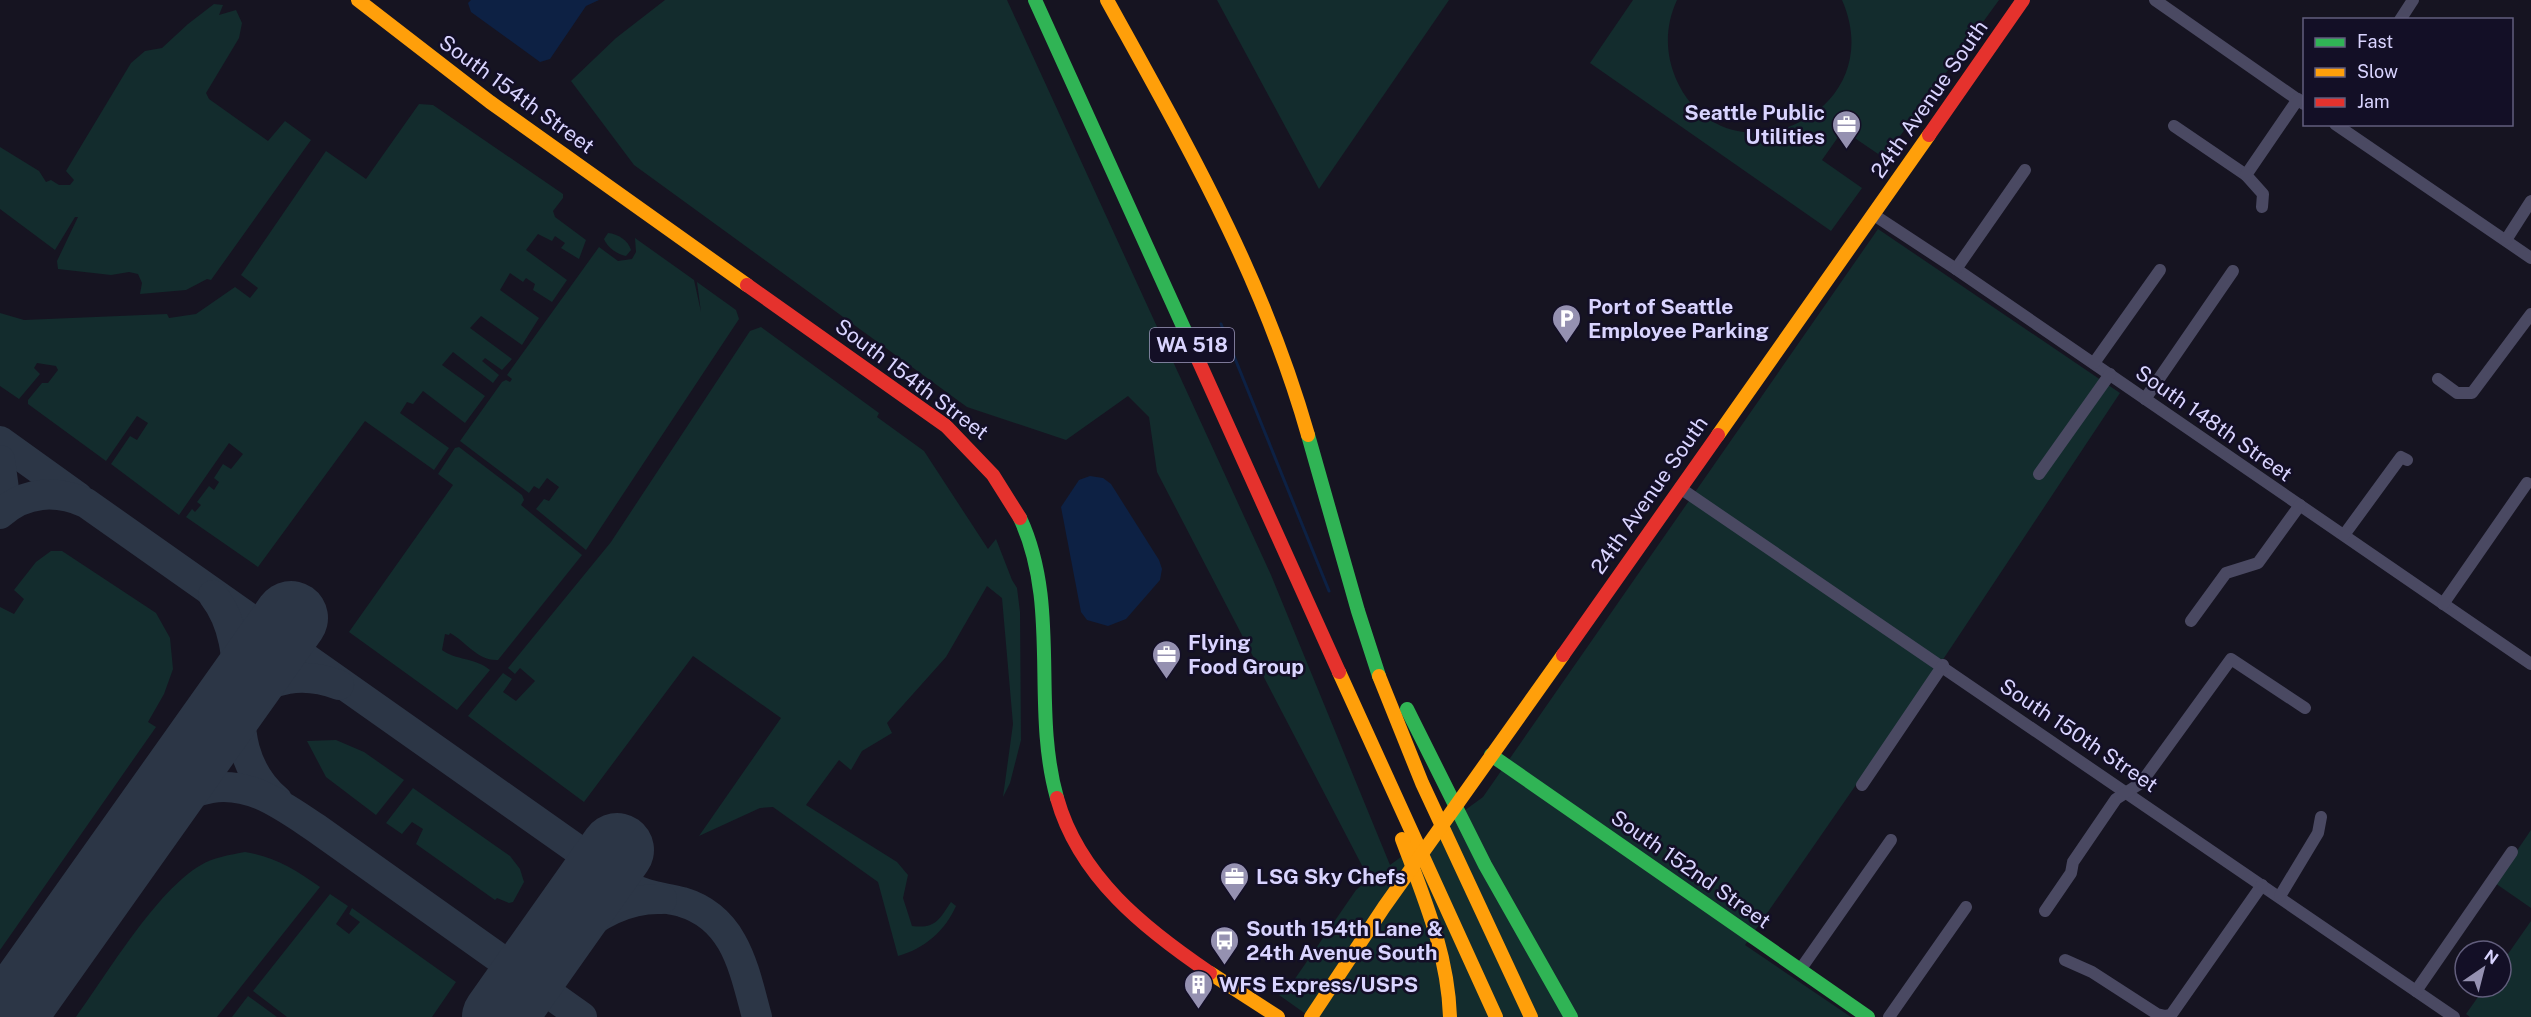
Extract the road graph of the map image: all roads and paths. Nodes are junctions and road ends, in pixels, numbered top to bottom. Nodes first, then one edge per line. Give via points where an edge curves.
1 (358, 0) edge
2 (1035, 0) edge
3 (1107, 0) edge
4 (2024, 0) edge
5 (2155, 0) edge
6 (2414, 0) edge
7 (2401, 18) edge
8 (2301, 101) edge
9 (2174, 126) dead end
10 (2338, 126) edge
11 (2025, 170) dead end
12 (2246, 175) junction
13 (2531, 201) edge
14 (2262, 207) dead end
15 (1874, 216) junction
16 (2506, 240) junction
17 (2531, 258) edge
18 (1956, 269) junction
19 (2160, 270) dead end
20 (2234, 271) dead end
21 (2531, 314) edge
22 (2094, 363) junction
23 (2110, 374) junction
24 (2438, 380) dead end
25 (2145, 399) junction
26 (2407, 460) dead end
27 (2039, 474) dead end
28 (2527, 483) dead end
29 (1680, 488) junction
30 (2300, 505) junction
31 (1329, 510) junction
32 (2344, 536) junction
33 (2443, 604) junction
34 (2191, 621) dead end
35 (2531, 664) edge
36 (1943, 665) junction
37 (1348, 691) junction
38 (2305, 708) dead end
39 (1489, 757) junction
40 (1862, 785) dead end
41 (2128, 793) junction
42 (2321, 817) dead end
43 (1891, 840) dead end
44 (2512, 852) dead end
45 (2262, 885) junction
46 (2280, 896) junction
47 (1501, 897) junction
48 (1966, 907) dead end
49 (2045, 911) dead end
50 (2065, 960) dead end
51 (1800, 970) junction
52 (2416, 991) junction
53 (1278, 1017) edge
54 (1311, 1017) edge
55 (1450, 1017) edge
56 (1496, 1017) edge
57 (1531, 1017) edge
58 (1557, 1017) edge
59 (1571, 1017) edge
60 (1868, 1017) edge
61 (1889, 1017) edge
62 (2454, 1017) edge

1 - 53 main road, South 154th Street via 490,102 946,426 978,454 1021,518 1039,577 1047,752 1060,811 1075,843 1112,894 1142,921 1179,951
2 - 37 main road, WA 518
3 - 31 main road via 1238,241 1275,333
4 - 15 main road, 24th Avenue South
5 - 8 street
6 - 7 street
8 - 12 street
9 - 12 street
10 - 16 street
11 - 18 street
12 - 14 street via 2263,194
13 - 16 street
15 - 18 street, South 148th Street
15 - 29 main road, 24th Avenue South
16 - 17 street
18 - 22 street, South 148th Street
19 - 22 street
20 - 25 street
21 - 24 street via 2472,393 2457,393
22 - 23 street, South 148th Street
23 - 25 street, South 148th Street
23 - 27 street
25 - 30 street, South 148th Street
26 - 32 street via 2401,457
28 - 33 street
29 - 36 street, South 150th Street
29 - 39 main road, 24th Avenue South
30 - 32 street, South 148th Street
30 - 34 street via 2258,563 2226,573
31 - 47 main road via 1404,703 1446,795
31 - 57 main road via 1368,647 1389,704
32 - 33 street, South 148th Street
33 - 35 street, South 148th Street
36 - 40 street
36 - 41 street, South 150th Street
37 - 55 main road via 1443,951 1451,990
37 - 56 main road, WA 518
38 - 41 street via 2231,658 2141,783
39 - 51 main road, South 152nd Street
39 - 54 main road, 24th Avenue South
41 - 45 street, South 150th Street
41 - 49 street via 2116,799
42 - 46 street via 2318,833
43 - 51 street
44 - 52 street
45 - 46 street, South 150th Street
45 - 50 street via 2171,1014 2157,1014 2092,972
46 - 52 street, South 150th Street
47 - 58 main road
47 - 59 main road
48 - 61 street
51 - 60 main road, South 152nd Street
52 - 62 street, South 150th Street

